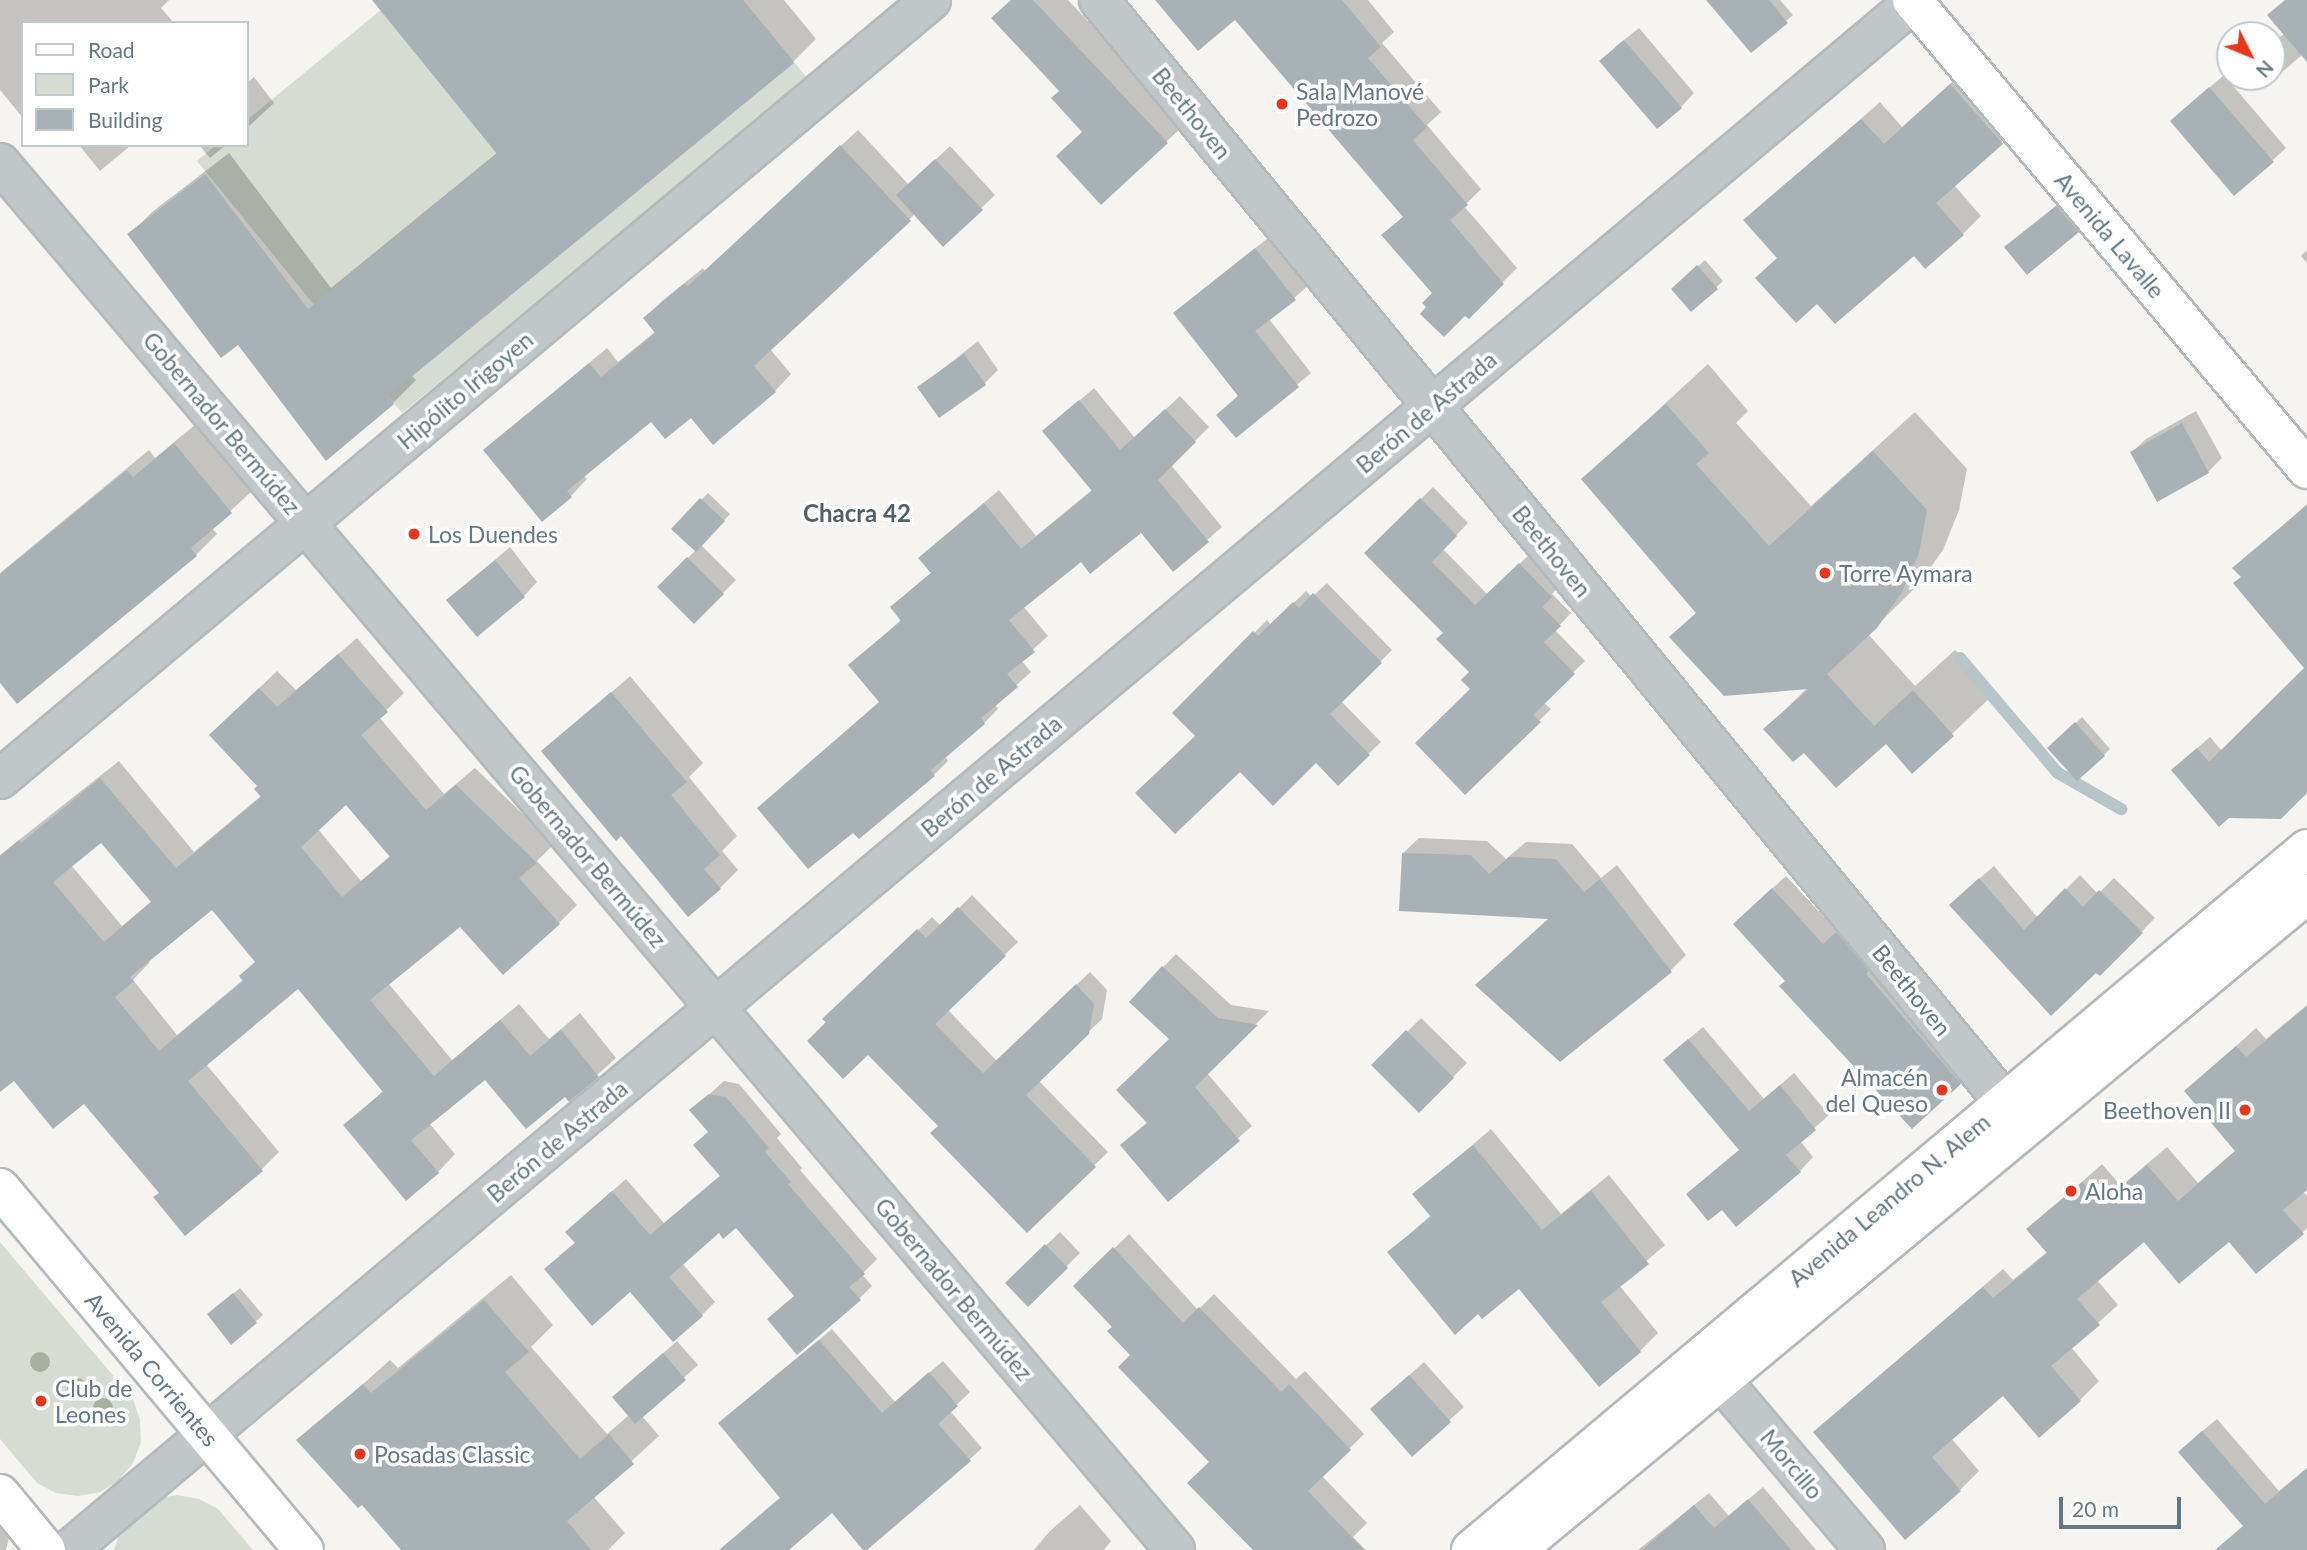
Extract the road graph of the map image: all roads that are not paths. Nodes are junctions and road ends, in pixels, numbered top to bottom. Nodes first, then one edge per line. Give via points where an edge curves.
1 (931, 0) edge
2 (1099, 0) edge
3 (1913, 1) edge
4 (0, 163) edge
5 (1433, 406) junction
6 (2307, 469) edge
7 (307, 522) junction
8 (0, 779) edge
9 (2307, 849) edge
10 (2307, 894) edge
11 (716, 1007) junction
12 (2005, 1103) junction
13 (0, 1188) edge
14 (1719, 1378) junction
15 (207, 1434) junction
16 (0, 1494) edge
17 (47, 1550) edge
18 (69, 1550) edge
19 (304, 1550) edge
20 (1175, 1550) edge
21 (1471, 1550) edge
22 (1516, 1550) edge
23 (1865, 1550) edge

1 - 7 street, Hipólito Irigoyen
2 - 5 street, Beethoven
3 - 5 street, Berón de Astrada
3 - 6 main road, Avenida Lavalle
4 - 7 street, Gobernador Bermúdez
5 - 11 street, Berón de Astrada
5 - 12 street, Beethoven
7 - 8 street, Hipólito Irigoyen
7 - 11 street, Gobernador Bermúdez
9 - 12 main road, Avenida Leandro N. Alem
10 - 14 main road, Avenida Leandro N. Alem
11 - 15 street, Berón de Astrada
11 - 20 street, Gobernador Bermúdez
12 - 21 main road, Avenida Leandro N. Alem
13 - 15 main road, Avenida Corrientes
14 - 22 main road, Avenida Leandro N. Alem
14 - 23 street, Morcillo
15 - 18 street, Berón de Astrada
15 - 19 main road, Avenida Corrientes
16 - 17 main road

